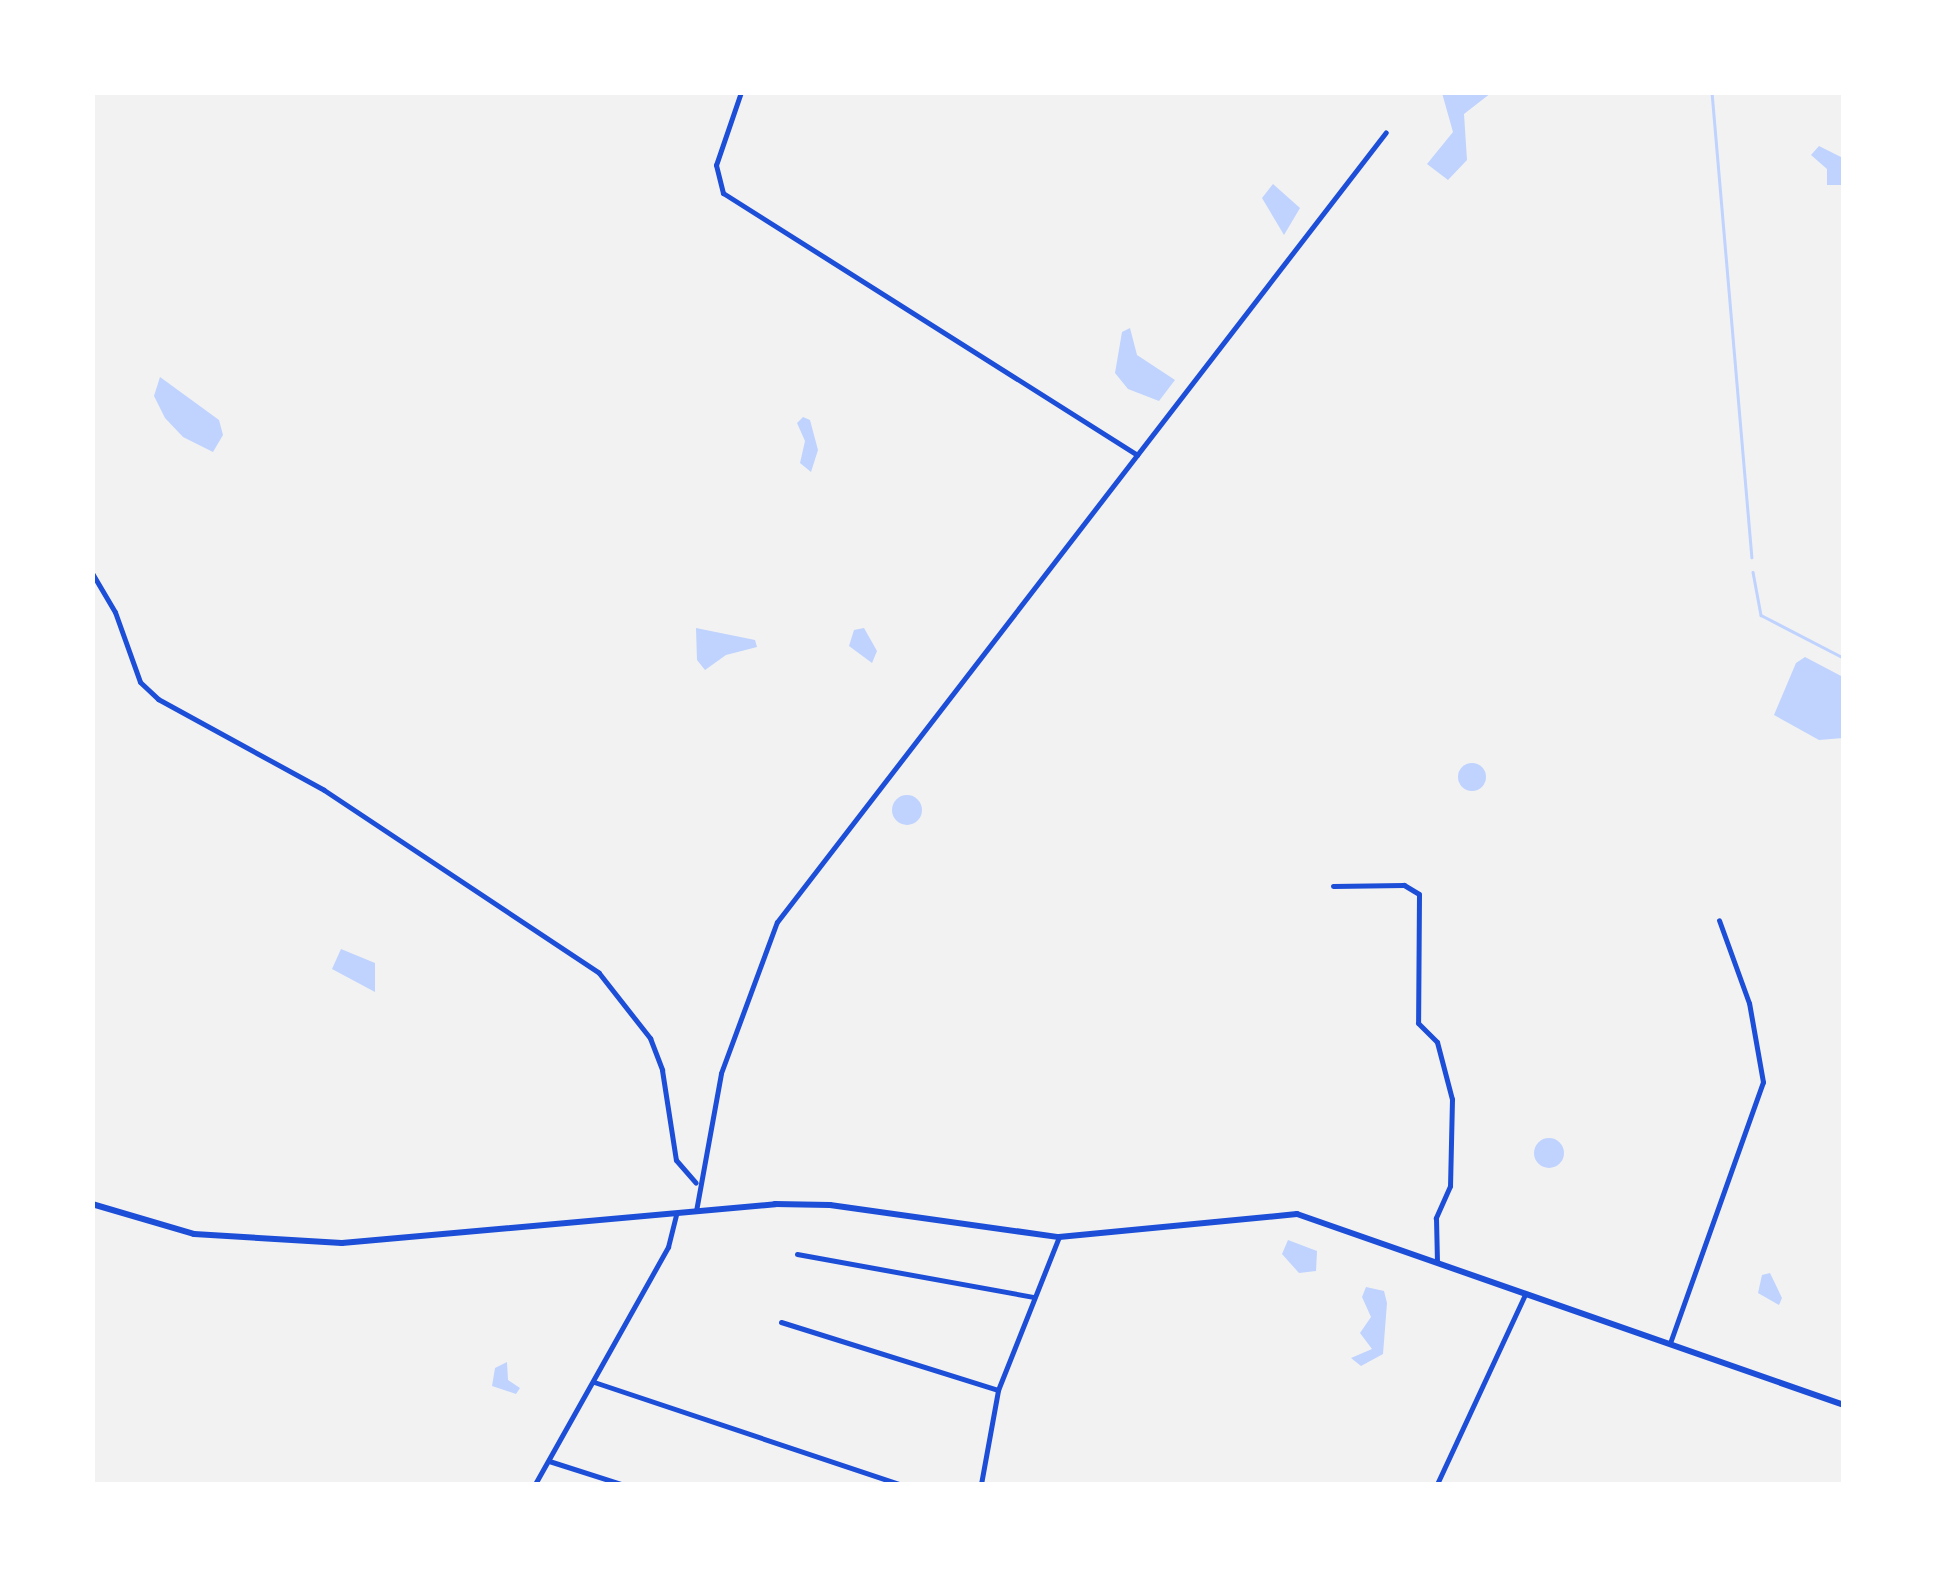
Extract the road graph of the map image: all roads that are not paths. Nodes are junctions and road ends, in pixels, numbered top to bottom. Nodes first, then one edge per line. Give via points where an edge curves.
1 (741, 92) edge
2 (1386, 132) dead end
3 (1137, 456) junction
4 (92, 573) edge
5 (1333, 886) dead end
6 (1719, 920) dead end
7 (696, 1183) junction
8 (92, 1204) edge
9 (696, 1212) junction
10 (676, 1214) junction
11 (1059, 1237) junction
12 (797, 1254) dead end
13 (1437, 1261) junction
14 (1526, 1292) junction
15 (1034, 1297) junction
16 (781, 1322) dead end
17 (1670, 1343) junction
18 (594, 1382) junction
19 (998, 1390) junction
20 (1844, 1406) edge
21 (549, 1461) junction
22 (535, 1484) edge
23 (621, 1484) edge
24 (899, 1484) edge
25 (981, 1484) edge
26 (1437, 1484) edge

1 - 3 street via 716,165 723,194
2 - 3 street
3 - 7 street via 778,922 734,1029
4 - 7 street via 140,682 158,699 324,790 598,973 650,1038 662,1070 676,1160
5 - 13 street via 1404,885 1419,894 1418,1023 1437,1042 1452,1099 1450,1186 1436,1218
6 - 17 street via 1749,1002 1763,1082
7 - 9 street
8 - 10 main road via 165,1229 305,1242 421,1239
9 - 10 main road
9 - 11 main road via 830,1205
10 - 18 street via 668,1248
11 - 13 main road via 1280,1212 1325,1220
11 - 15 street
12 - 15 street
13 - 14 main road
14 - 17 main road
14 - 26 street
15 - 19 street
16 - 19 street
17 - 20 main road
18 - 21 street
18 - 24 street
19 - 25 street
21 - 22 street
21 - 23 street

